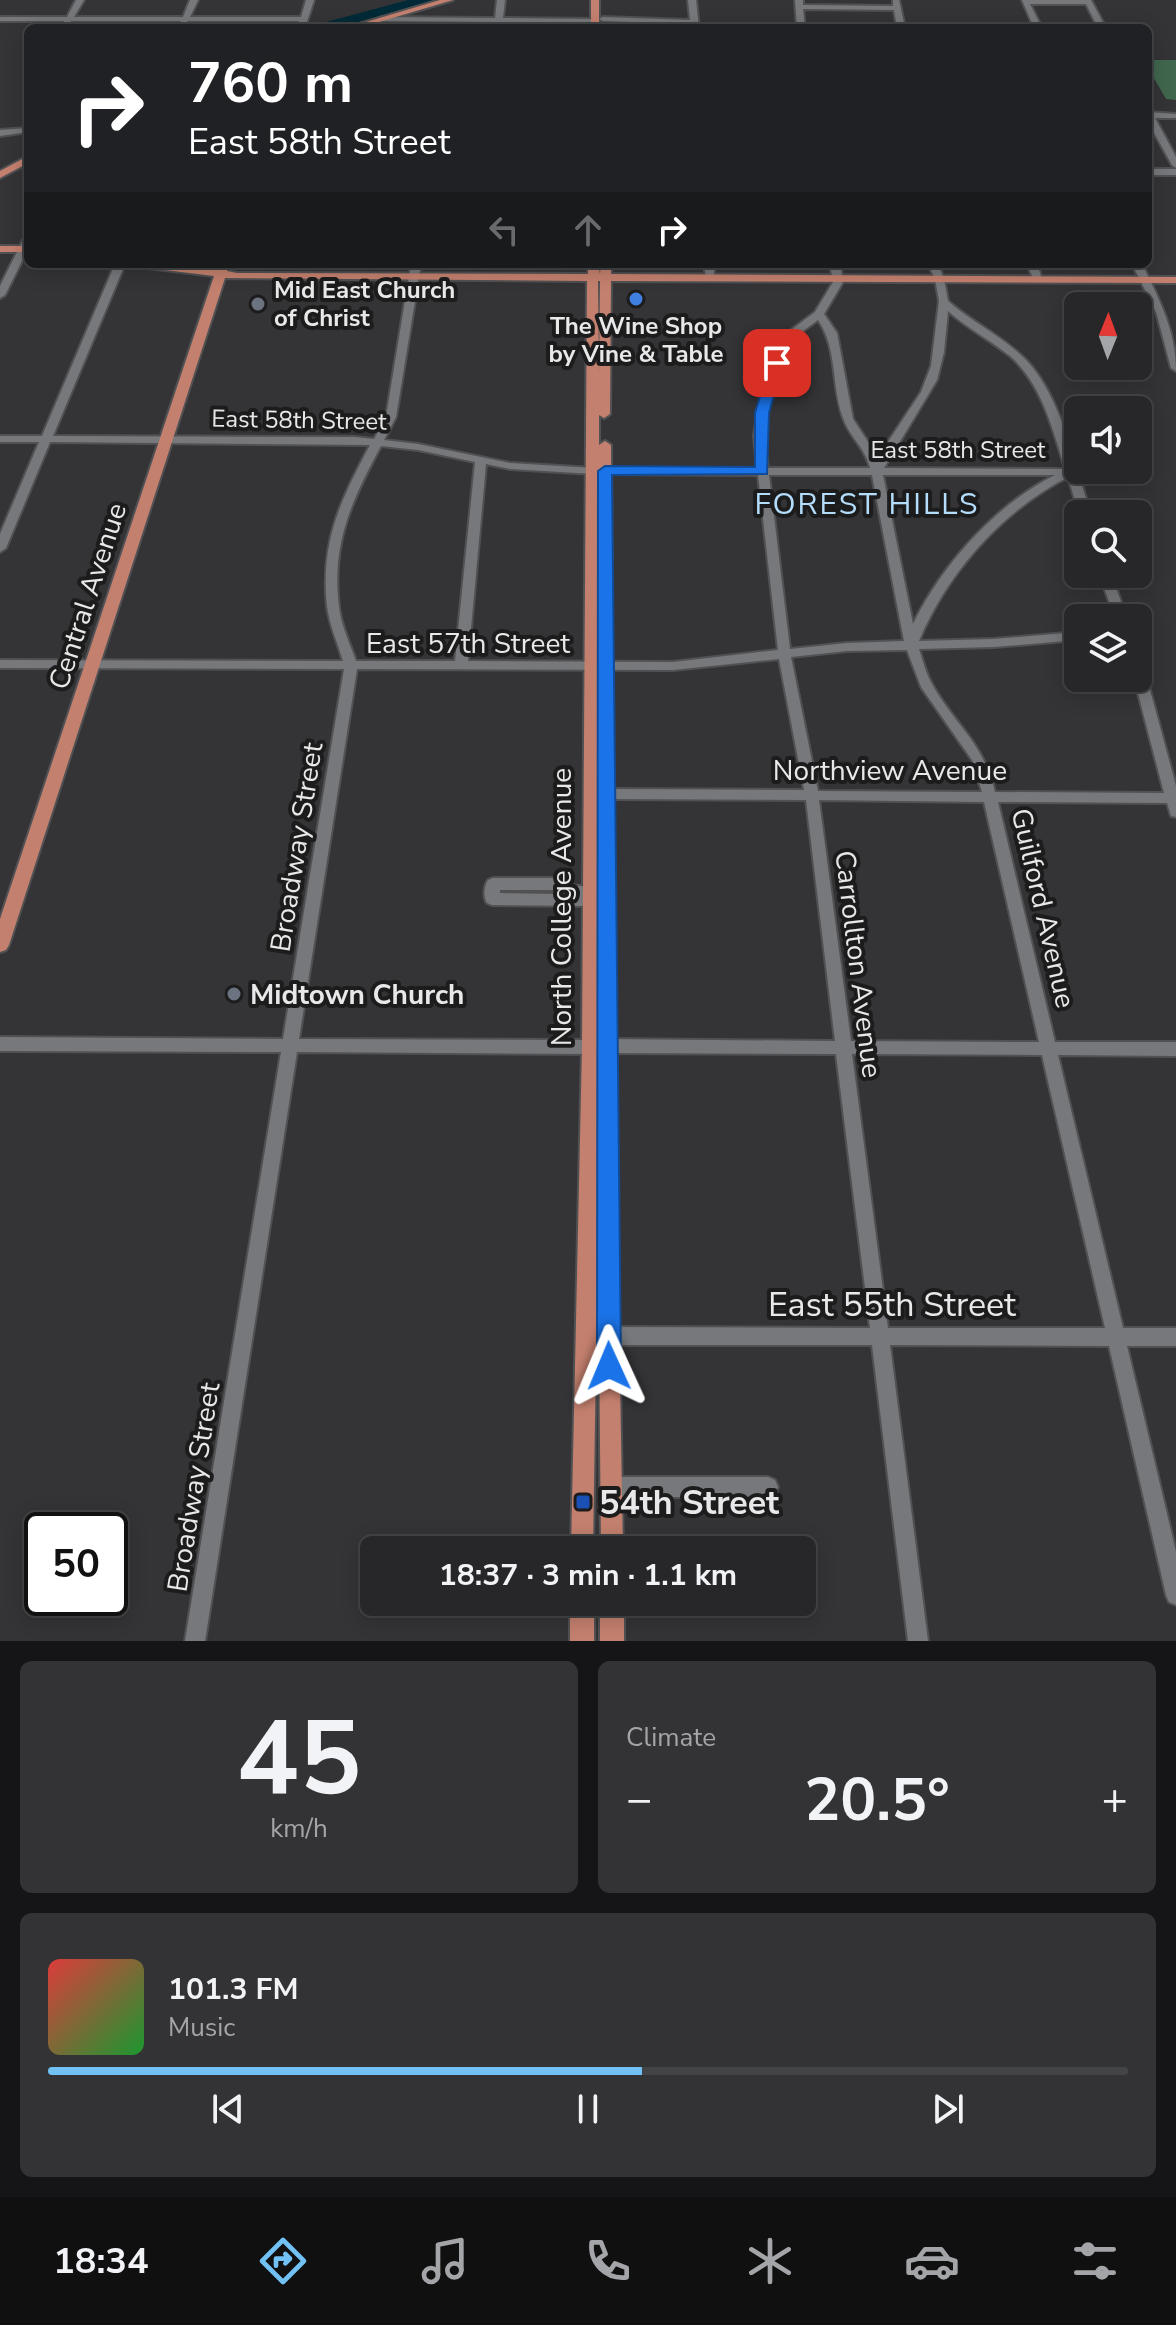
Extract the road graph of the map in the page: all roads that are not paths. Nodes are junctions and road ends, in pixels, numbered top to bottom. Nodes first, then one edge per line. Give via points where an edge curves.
1 (80, 0) edge
2 (194, 0) edge
3 (310, 0) edge
4 (449, 0) edge
5 (501, 0) edge
6 (595, 0) edge
7 (603, 0) edge
8 (692, 0) edge
9 (1088, 1) edge
10 (799, 4) edge
11 (897, 4) edge
12 (0, 19) edge
13 (69, 19) junction
14 (402, 20) edge
15 (601, 23) edge
16 (66, 24) edge
17 (184, 24) edge
18 (302, 24) edge
19 (364, 24) edge
20 (498, 24) edge
21 (648, 24) edge
22 (694, 24) edge
23 (801, 24) edge
24 (900, 24) edge
25 (1036, 24) edge
26 (1100, 24) edge
27 (1152, 115) edge
28 (1176, 116) edge
29 (1152, 122) edge
30 (24, 132) edge
31 (0, 133) edge
32 (24, 161) edge
33 (1176, 165) edge
34 (1152, 172) edge
35 (1176, 172) edge
36 (0, 175) edge
37 (24, 246) edge
38 (0, 249) edge
39 (24, 251) edge
40 (118, 268) edge
41 (195, 268) edge
42 (415, 268) edge
43 (593, 268) edge
44 (606, 268) edge
45 (710, 268) edge
46 (836, 268) edge
47 (935, 268) edge
48 (1033, 268) edge
49 (1139, 268) edge
50 (222, 270) edge
51 (414, 277) junction
52 (593, 278) junction
53 (606, 278) junction
54 (711, 279) junction
55 (838, 279) junction
56 (940, 279) junction
57 (1037, 279) junction
58 (1145, 280) junction
59 (1176, 280) edge
60 (0, 295) edge
61 (945, 303) junction
62 (819, 314) junction
63 (1176, 368) edge
64 (0, 439) edge
65 (46, 440) junction
66 (165, 440) junction
67 (380, 442) junction
68 (1064, 452) edge
69 (481, 461) junction
70 (600, 471) junction
71 (762, 471) junction
72 (877, 472) junction
73 (1064, 472) edge
74 (1064, 475) edge
75 (0, 548) edge
76 (1064, 637) edge
77 (911, 645) junction
78 (785, 655) junction
79 (0, 664) edge
80 (92, 664) junction
81 (351, 666) junction
82 (461, 667) junction
83 (598, 667) junction
84 (1144, 692) edge
85 (605, 794) junction
86 (812, 796) junction
87 (991, 797) junction
88 (1174, 803) edge
89 (565, 895) dead end
90 (591, 896) junction
91 (0, 945) edge
92 (0, 1044) edge
93 (291, 1044) junction
94 (598, 1046) junction
95 (843, 1047) junction
96 (1051, 1049) junction
97 (1176, 1049) edge
98 (608, 1336) junction
99 (880, 1337) junction
100 (1116, 1337) junction
101 (1176, 1337) edge
102 (611, 1487) junction
103 (768, 1487) dead end
104 (582, 1536) edge
105 (612, 1536) edge
106 (1176, 1595) edge
107 (582, 1616) edge
108 (612, 1616) edge
109 (195, 1641) edge
110 (582, 1641) edge
111 (612, 1641) edge
112 (918, 1641) edge

1 - 13 street
2 - 17 street
3 - 18 street
4 - 14 main road
5 - 20 street
6 - 15 main road
7 - 15 main road
8 - 22 street
9 - 25 street via 1025,2
9 - 26 street
10 - 11 street
10 - 23 street
11 - 24 street
12 - 13 street
13 - 16 street
13 - 17 street
14 - 19 main road
14 - 20 street
15 - 20 street
15 - 21 street
27 - 28 street
29 - 33 street
30 - 31 street
32 - 36 main road
34 - 35 street
37 - 38 main road
39 - 60 street
40 - 65 street
41 - 50 main road
42 - 51 street, Broadway Street
43 - 52 main road, North College Avenue
44 - 53 main road, North College Avenue
45 - 54 street
46 - 55 street
47 - 56 street
48 - 57 street
49 - 58 street
50 - 51 main road
50 - 66 main road, Central Avenue
51 - 52 main road
51 - 67 street, Broadway Street via 393,409
52 - 53 main road
52 - 70 main road, North College Avenue
53 - 54 main road
53 - 70 main road, North College Avenue
54 - 55 main road
55 - 56 main road
55 - 62 street
56 - 57 main road
56 - 61 street
57 - 58 main road
58 - 59 main road
58 - 63 street via 1162,314
61 - 68 street via 1032,373
61 - 72 street via 933,377
62 - 71 street, Carrollton Avenue via 795,332 771,378 760,424
62 - 72 street, Guilford Avenue via 832,333 850,423 872,451
64 - 65 street, East 58th Street
65 - 66 street, East 58th Street
65 - 75 street
66 - 67 street, East 58th Street
66 - 80 main road, Central Avenue
67 - 69 street, East 58th Street
67 - 81 street, Broadway Street via 347,499 332,555 334,611
69 - 70 street, East 58th Street
69 - 82 street
70 - 71 street, East 58th Street
70 - 83 main road, North College Avenue
71 - 72 street, East 58th Street
71 - 78 street, Carrollton Avenue
72 - 73 street, East 58th Street
72 - 77 street, Guilford Avenue
74 - 77 street via 1021,504 968,552 926,609
76 - 77 street, East 57th Street
77 - 78 street, East 57th Street
77 - 87 street, Guilford Avenue via 925,682 976,753
78 - 83 street, East 57th Street
78 - 86 street, Carrollton Avenue
79 - 80 street, East 57th Street
80 - 81 street, East 57th Street
80 - 91 main road, Central Avenue
81 - 82 street, East 57th Street
81 - 93 street, Broadway Street
82 - 83 street, East 57th Street
83 - 85 main road, North College Avenue
83 - 90 main road, North College Avenue
84 - 88 street
85 - 86 street, Northview Avenue
85 - 94 main road, North College Avenue
86 - 87 street, Northview Avenue
86 - 95 street, Carrollton Avenue
87 - 88 street, Northview Avenue
87 - 96 street, Guilford Avenue
89 - 90 street
90 - 94 main road, North College Avenue
92 - 93 street
93 - 94 street
93 - 109 street, Broadway Street
94 - 95 street
94 - 98 main road, North College Avenue
94 - 104 main road, North College Avenue
95 - 96 street
95 - 99 street, Carrollton Avenue
96 - 97 street
96 - 100 street, Guilford Avenue
98 - 99 street, East 55th Street
98 - 102 main road, North College Avenue
99 - 100 street, East 55th Street
99 - 112 street, Carrollton Avenue
100 - 101 street, East 55th Street
100 - 106 street, Guilford Avenue
102 - 103 street
102 - 105 main road, North College Avenue
107 - 110 main road
108 - 111 main road

